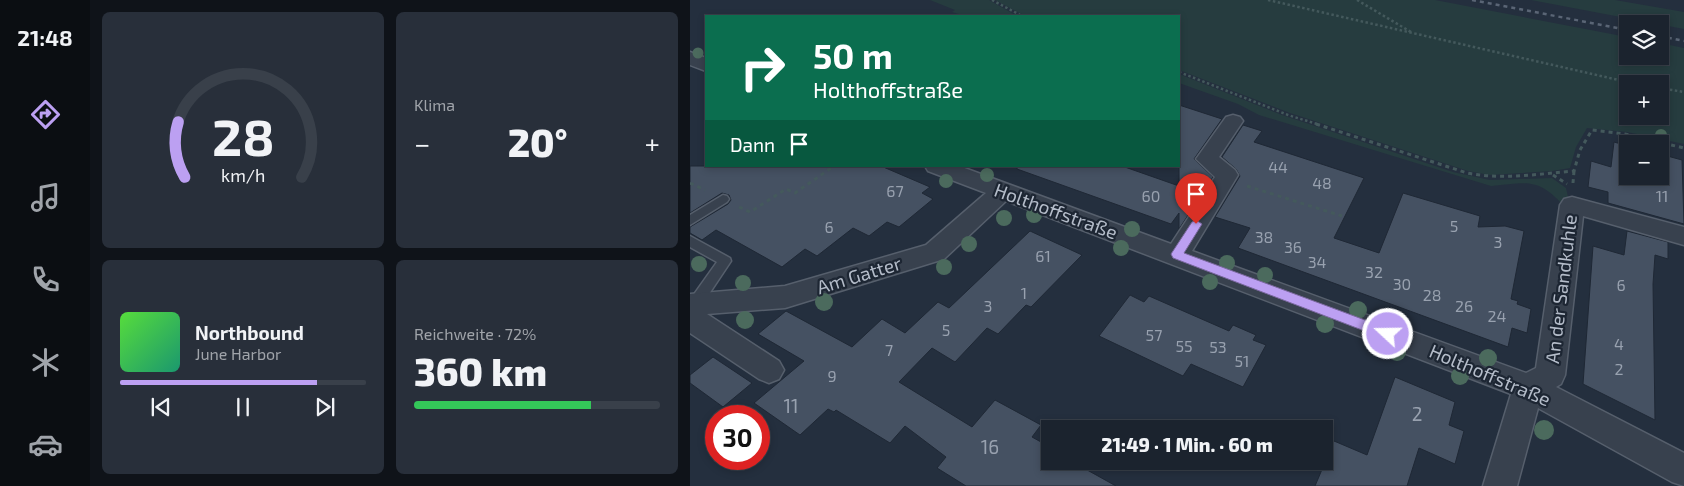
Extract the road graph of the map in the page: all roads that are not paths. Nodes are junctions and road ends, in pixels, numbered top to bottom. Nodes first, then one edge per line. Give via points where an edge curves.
1 (690, 58) edge
2 (705, 65) edge
3 (1233, 121) dead end
4 (939, 167) edge
5 (1002, 192) junction
6 (723, 199) road end
7 (690, 221) edge
8 (1684, 236) edge
9 (690, 241) edge
10 (1177, 254) junction
11 (691, 310) edge
12 (769, 370) dead end
13 (1528, 387) junction
14 (1684, 471) edge
15 (1500, 486) edge

1 - 2 street
3 - 10 street via 1207,159 1227,175
4 - 5 street, Holthoffstraße
5 - 10 street, Holthoffstraße
5 - 11 street, Am Gatter via 935,252 785,297
6 - 7 lane
8 - 13 street, An der Sandkuhle via 1572,205 1550,375
9 - 11 lane via 725,261
10 - 13 street, Holthoffstraße
11 - 12 street
13 - 14 street, Holthoffstraße
13 - 15 street

